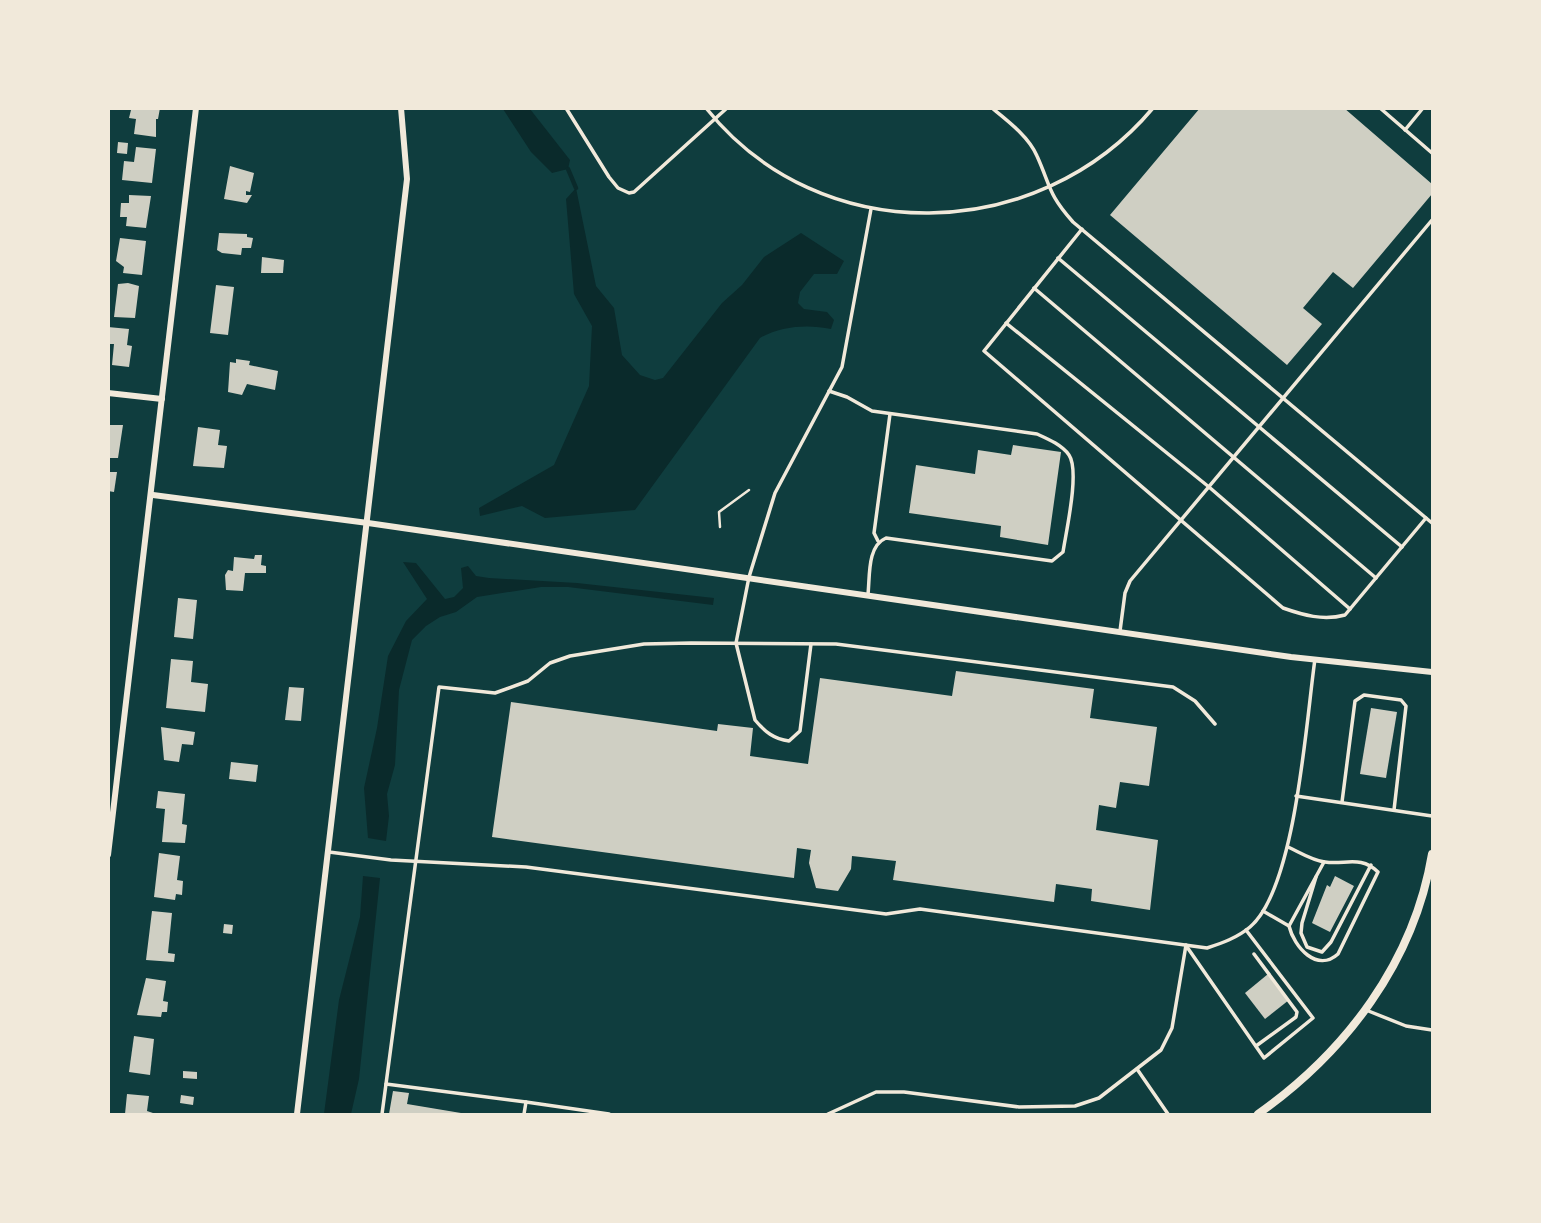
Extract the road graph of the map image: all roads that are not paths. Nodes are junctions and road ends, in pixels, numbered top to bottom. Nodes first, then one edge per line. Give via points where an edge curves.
1 (196, 108) edge
2 (401, 108) edge
3 (566, 108) edge
4 (706, 108) edge
5 (727, 108) edge
6 (992, 108) edge
7 (1005, 108) edge
8 (1153, 108) edge
9 (1380, 108) edge
10 (1423, 108) edge
11 (1000, 115) junction
12 (713, 118) junction
13 (1405, 130) junction
14 (1432, 152) edge
15 (1048, 188) junction
16 (871, 209) junction
17 (1433, 220) edge
18 (1082, 229) junction
19 (1058, 258) junction
20 (1034, 288) junction
21 (1006, 323) junction
22 (829, 391) junction
23 (108, 393) edge
24 (1283, 398) junction
25 (162, 399) junction
26 (890, 414) junction
27 (1259, 427) junction
28 (1234, 457) junction
29 (1209, 487) junction
30 (153, 495) junction
31 (1426, 518) junction
32 (1180, 521) junction
33 (368, 523) junction
34 (1433, 523) edge
35 (878, 541) junction
36 (1402, 547) junction
37 (749, 577) junction
38 (1376, 578) junction
39 (868, 594) junction
40 (1350, 609) junction
41 (1120, 631) junction
42 (736, 643) junction
43 (811, 643) junction
44 (1315, 659) junction
45 (1433, 672) edge
46 (1214, 724) dead end
47 (1296, 795) junction
48 (1342, 802) junction
49 (1394, 810) junction
50 (1433, 816) edge
51 (1288, 847) junction
52 (327, 852) junction
53 (108, 855) edge
54 (1432, 855) edge
55 (414, 861) junction
56 (1324, 862) junction
57 (1371, 865) junction
58 (1316, 877) junction
59 (1263, 911) junction
60 (1289, 926) junction
61 (1246, 930) junction
62 (1186, 946) junction
63 (1254, 954) dead end
64 (1366, 1010) junction
65 (1433, 1030) edge
66 (1256, 1046) junction
67 (1137, 1069) junction
68 (386, 1084) junction
69 (526, 1102) junction
70 (297, 1115) edge
71 (382, 1115) edge
72 (524, 1115) edge
73 (609, 1115) edge
74 (828, 1115) edge
75 (1168, 1115) edge
76 (1258, 1115) edge

1 - 25 street
2 - 33 street via 407,179
3 - 12 lane via 609,177 628,193
4 - 12 lane
5 - 12 lane
6 - 11 lane
7 - 11 lane
8 - 15 lane via 1128,138 1071,178
9 - 13 lane
10 - 13 lane
11 - 15 lane via 1037,155
12 - 16 lane via 726,134 785,176 823,196
13 - 14 lane
15 - 16 lane via 972,211 915,214
15 - 18 lane
16 - 22 lane via 842,367
17 - 24 lane
18 - 19 lane
18 - 24 lane
19 - 20 lane
19 - 27 lane
20 - 21 lane
20 - 28 lane
21 - 29 lane
21 - 32 lane via 984,351
22 - 26 lane via 872,411
22 - 37 lane via 775,494
23 - 25 street
24 - 27 lane
24 - 31 lane
25 - 30 street
26 - 35 lane via 874,533
26 - 35 lane via 1037,434 1070,456 1074,470 1063,552 1058,559 886,538
27 - 28 lane
27 - 36 lane
28 - 29 lane
28 - 38 lane
29 - 32 lane
29 - 40 lane
30 - 33 street
30 - 53 street
31 - 34 lane
31 - 36 lane
32 - 40 lane via 1283,608 1331,619
32 - 41 lane via 1130,581
33 - 37 street
33 - 52 street
35 - 39 lane
36 - 38 lane
37 - 39 street
37 - 42 lane
38 - 40 lane
39 - 41 street
41 - 44 street
42 - 43 lane
42 - 43 lane via 755,720 772,736 789,741 800,731
42 - 55 lane via 645,644 570,656 550,663 528,681 495,693 439,687
43 - 46 lane via 1173,687 1195,701
44 - 45 street
44 - 47 lane
47 - 48 lane
47 - 51 lane
48 - 49 lane
48 - 49 lane via 1355,701 1364,695 1401,700 1406,706
49 - 50 lane
51 - 56 lane
51 - 59 lane
52 - 55 lane
52 - 70 street
54 - 64 street via 1423,899 1408,935
55 - 62 lane via 526,867 886,914 920,909
55 - 68 lane
56 - 57 lane
56 - 58 lane
57 - 58 lane via 1322,952 1307,947 1301,933
57 - 60 lane via 1378,872 1332,959 1317,960 1303,953
58 - 60 lane
59 - 60 lane
59 - 61 lane
61 - 62 lane via 1207,948
61 - 66 lane via 1313,1017 1264,1058
62 - 66 lane
62 - 67 lane via 1172,1028 1161,1050
63 - 66 lane via 1297,1012
64 - 65 lane via 1406,1026
64 - 76 street via 1320,1066
67 - 74 lane via 1099,1098 1075,1106 1019,1107 876,1092
67 - 75 lane
68 - 69 lane
68 - 71 lane
69 - 72 lane
69 - 73 lane

